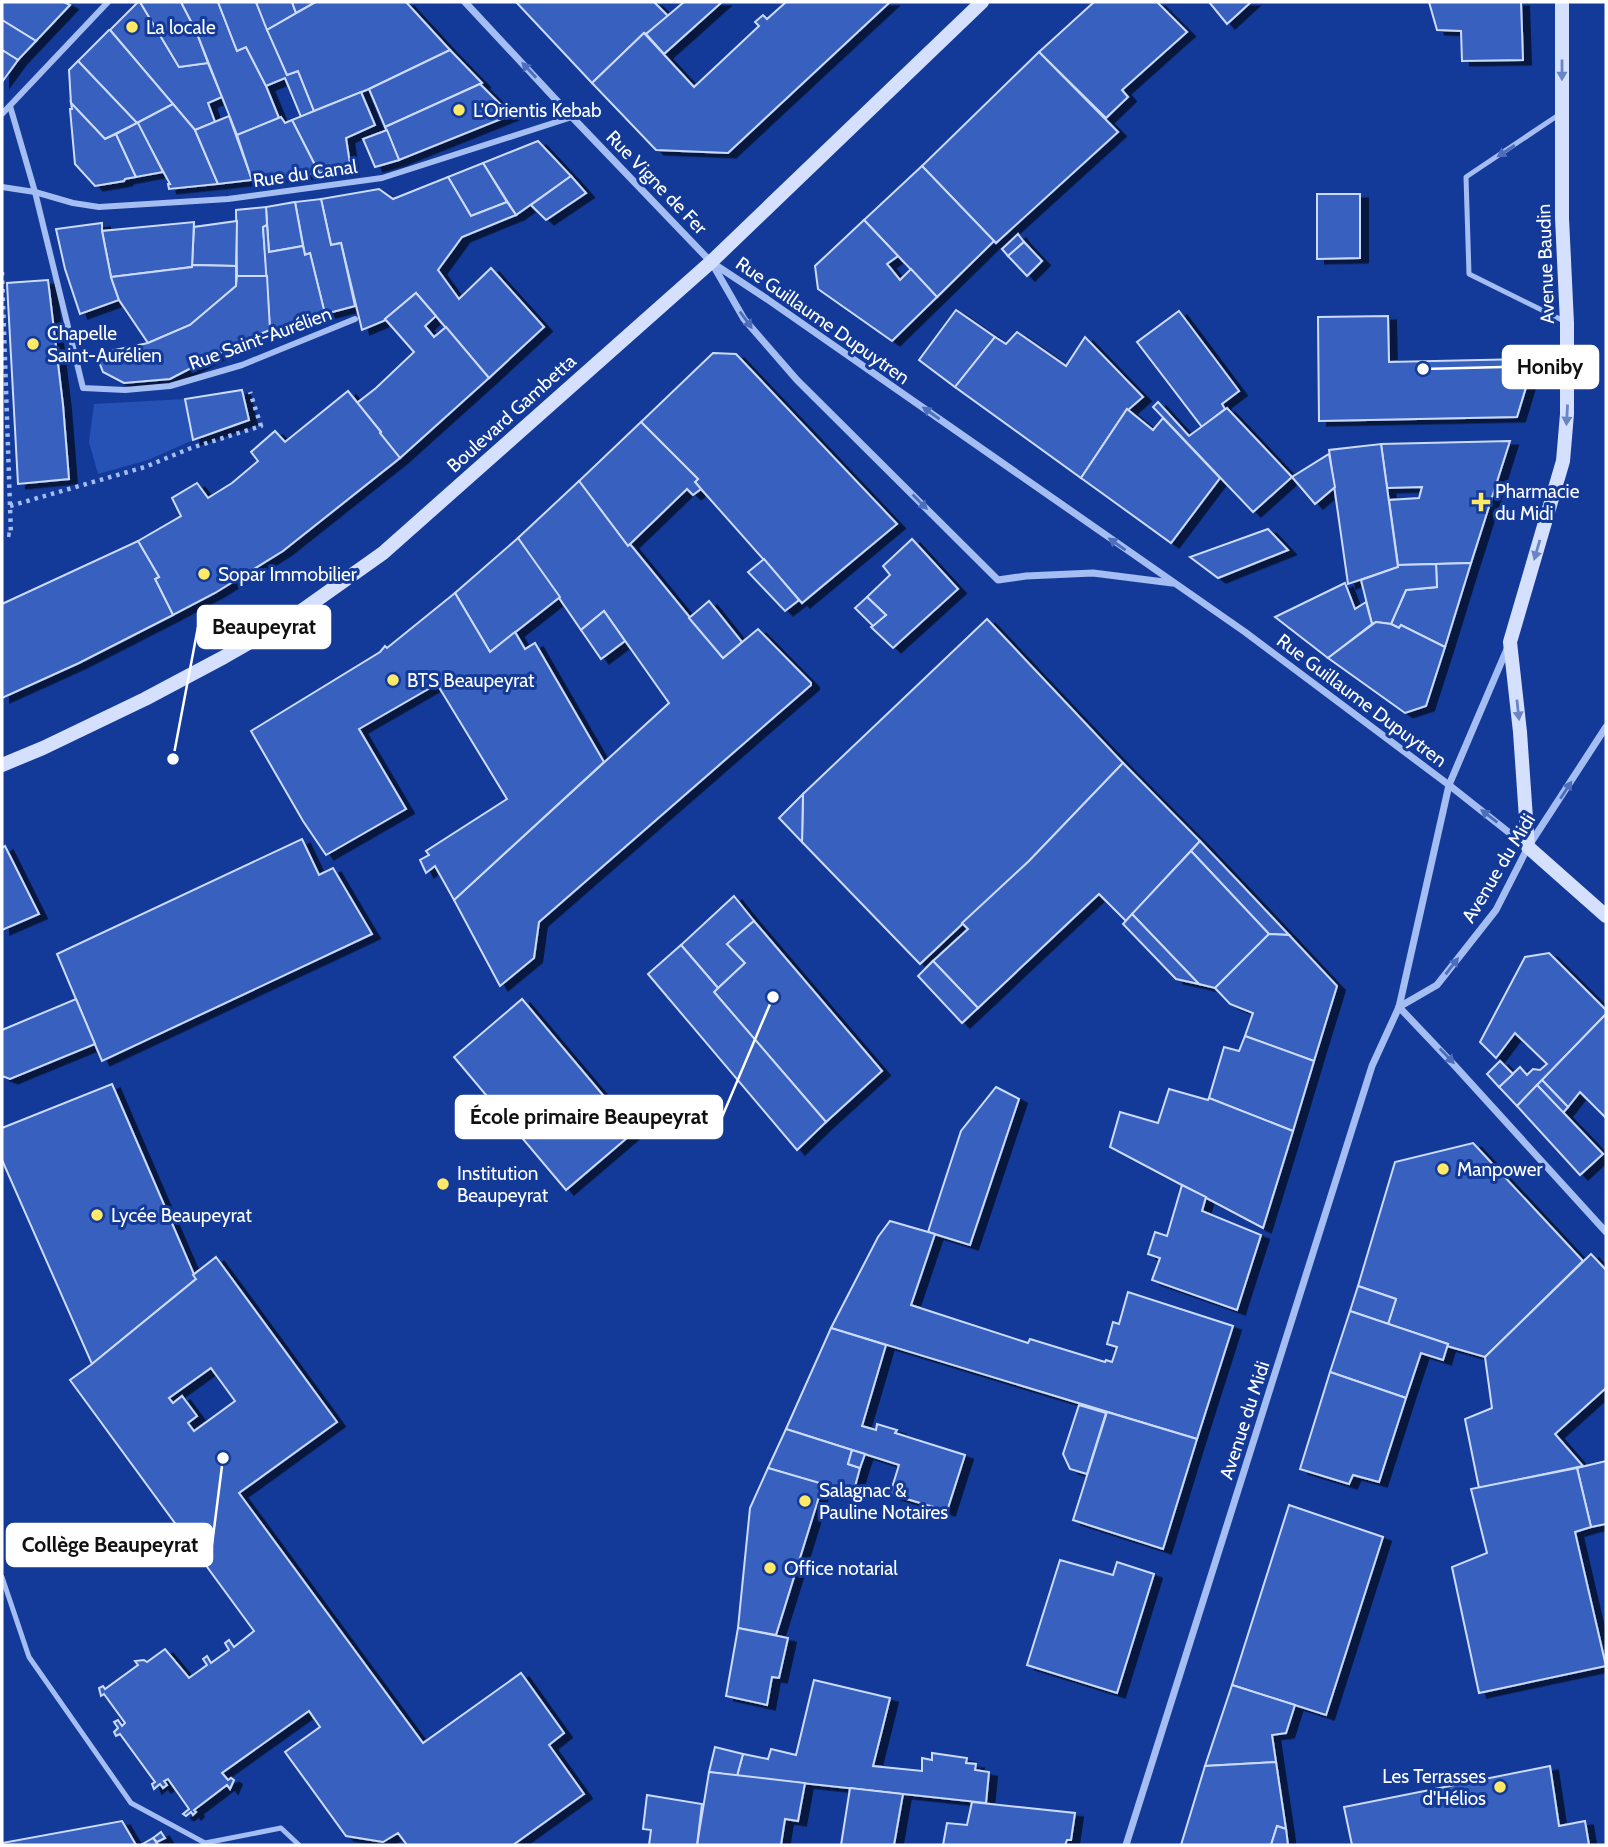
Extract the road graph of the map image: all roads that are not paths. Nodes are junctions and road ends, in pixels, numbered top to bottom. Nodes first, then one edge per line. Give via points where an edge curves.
1 (108, 2) edge
2 (465, 2) edge
3 (982, 2) edge
4 (1562, 2) edge
5 (10, 106) junction
6 (1562, 112) junction
7 (2, 114) edge
8 (572, 117) junction
9 (2, 187) edge
10 (35, 192) junction
11 (711, 262) junction
12 (355, 319) dead end
13 (1567, 323) junction
14 (1173, 583) junction
15 (1510, 642) junction
16 (1606, 727) edge
17 (2, 765) edge
18 (1449, 785) junction
19 (1528, 847) junction
20 (1606, 916) edge
21 (1399, 1007) junction
22 (1606, 1232) edge
23 (2, 1577) edge
24 (299, 1845) edge
25 (1126, 1845) edge

1 - 5 street
8 -> 2 street, Rue Vigne de Fer
3 - 11 main road, Boulevard Gambetta
4 -> 6 main road, Avenue Baudin
5 - 7 street
5 - 10 street
6 - 13 main road, Avenue Baudin
6 -> 13 lane via 1466,177 1469,275
8 - 10 street, Rue du Canal via 382,178 228,199 99,207
8 - 11 street, Rue Vigne de Fer
9 - 10 street, Rue du Canal
10 - 12 street, Rue Saint-Aurélien via 83,388 170,386 242,365
14 -> 11 street, Rue Guillaume Dupuytren
11 -> 14 street, Rue Guillaume Dupuytren via 744,319 797,380 998,580 1093,573
11 - 17 main road, Boulevard Gambetta via 383,553 290,619 145,699
13 -> 15 main road, Avenue Baudin via 1563,461
14 - 18 street, Rue Guillaume Dupuytren
15 - 18 street, Avenue Baudin
15 -> 19 main road, Avenue Baudin
19 -> 16 street, Avenue du Midi
19 -> 18 street, Rue Guillaume Dupuytren
18 - 21 street, Avenue du Midi
19 - 20 main road
21 -> 19 street, Avenue du Midi via 1437,985 1496,910
21 -> 22 street
21 - 25 street, Avenue du Midi via 1372,1066
23 - 24 lane via 29,1657 131,1803 205,1843 281,1828

